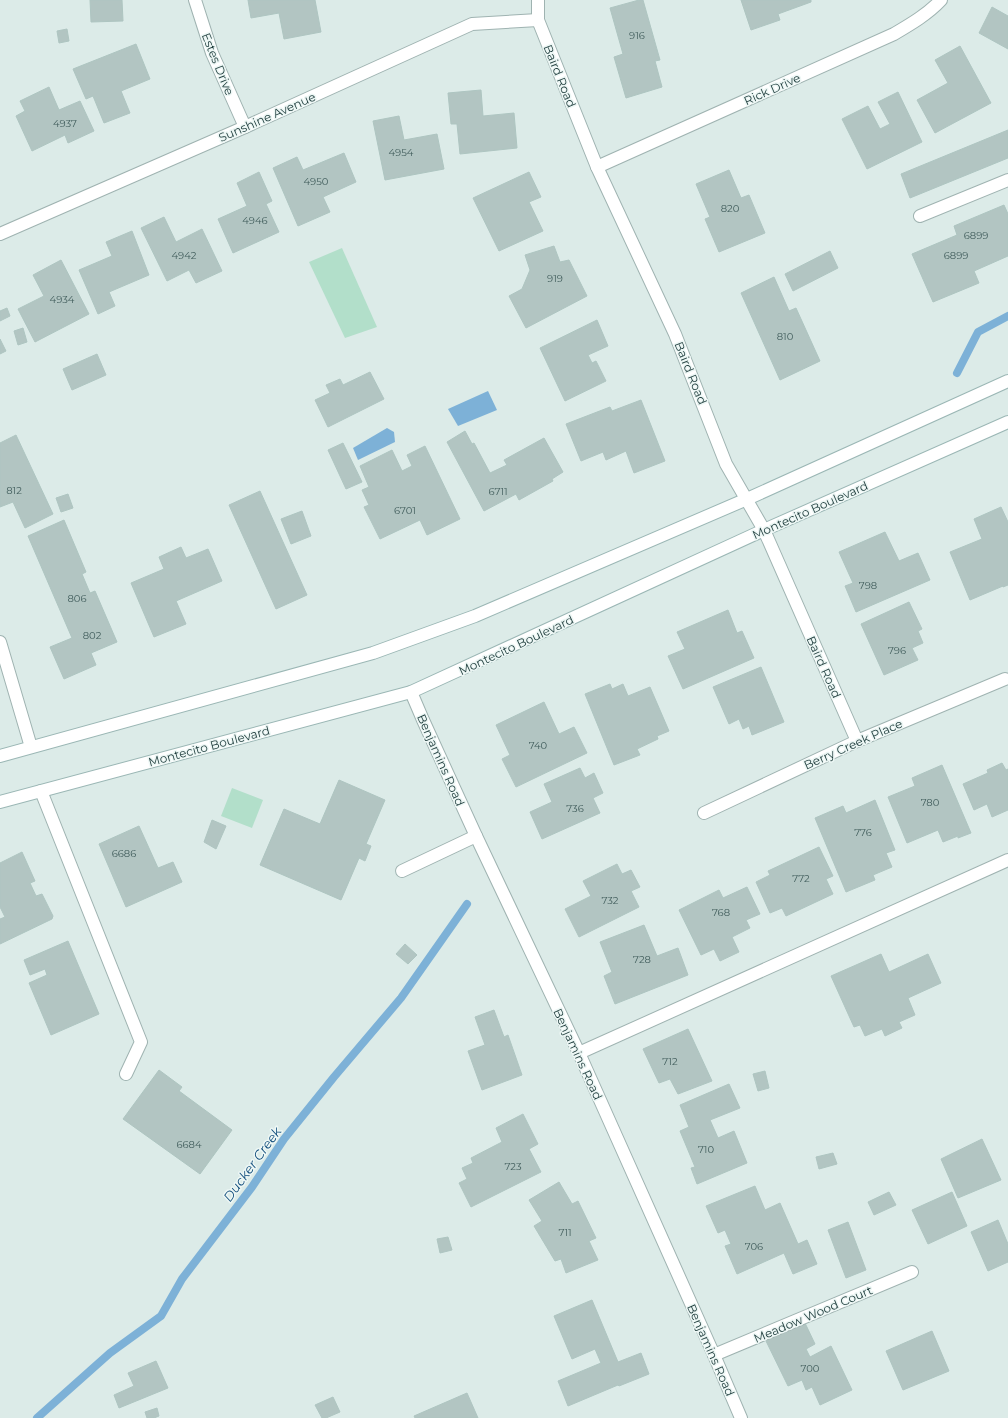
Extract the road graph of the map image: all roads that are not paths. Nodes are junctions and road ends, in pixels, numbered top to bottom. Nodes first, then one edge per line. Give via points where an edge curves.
1 (195, 0) edge
2 (538, 0) edge
3 (941, 0) edge
4 (538, 20) junction
5 (245, 127) junction
6 (597, 167) junction
7 (1008, 180) edge
8 (920, 216) dead end
9 (0, 234) edge
10 (1008, 381) edge
11 (1008, 422) edge
12 (747, 499) junction
13 (764, 530) junction
14 (0, 642) edge
15 (1005, 679) dead end
16 (411, 692) junction
17 (857, 741) junction
18 (31, 747) junction
19 (0, 756) edge
20 (41, 791) junction
21 (0, 802) edge
22 (704, 813) dead end
23 (476, 836) junction
24 (1008, 860) edge
25 (402, 871) dead end
26 (579, 1053) junction
27 (126, 1074) dead end
28 (912, 1272) dead end
29 (714, 1355) junction
30 (740, 1418) edge

1 - 5 street, Estes Drive via 212,53
2 - 4 street, Baird Road
3 - 6 street, Rick Drive via 916,21 894,34
4 - 5 street, Sunshine Avenue via 472,24
4 - 6 street, Baird Road
5 - 9 street, Sunshine Avenue
6 - 12 street, Baird Road via 675,334 726,464
7 - 8 street
10 - 12 street
11 - 13 street, Montecito Boulevard
12 - 13 street, Baird Road
12 - 18 street via 475,616 373,653
13 - 16 street, Montecito Boulevard
13 - 17 street, Baird Road
14 - 18 street
15 - 17 street, Berry Creek Place
16 - 20 street, Montecito Boulevard
16 - 23 street, Benjamins Road
17 - 22 street, Berry Creek Place
18 - 19 street
20 - 21 street, Montecito Boulevard
20 - 27 street via 141,1042
23 - 25 street
23 - 26 street, Benjamins Road
24 - 26 street
26 - 29 street, Benjamins Road
28 - 29 street, Meadow Wood Court
29 - 30 street, Benjamins Road

